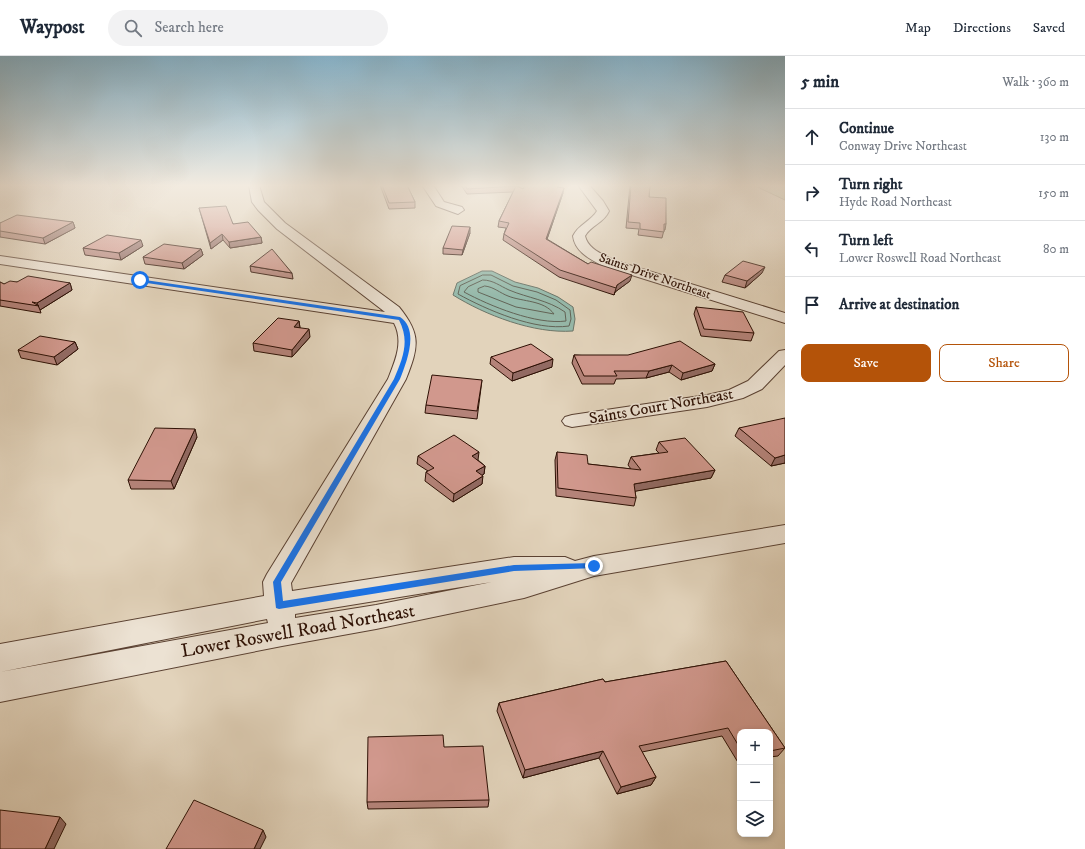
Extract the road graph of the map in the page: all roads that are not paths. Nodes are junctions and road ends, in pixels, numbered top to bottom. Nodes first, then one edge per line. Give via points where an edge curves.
1 (278, 222) edge
2 (593, 222) edge
3 (0, 260) edge
4 (785, 318) edge
5 (400, 319) junction
6 (785, 355) edge
7 (572, 421) dead end
8 (785, 534) edge
9 (281, 619) junction
10 (0, 658) edge
11 (0, 687) edge

1 - 5 street via 393,310
2 - 4 street, Saints Drive Northeast via 583,228 579,236 580,244 608,263
3 - 5 street
5 - 9 street via 408,339 407,354 397,379 277,582
6 - 7 street, Saints Court Northeast via 755,385 736,394 707,401
8 - 9 street, Lower Roswell Road Northeast via 594,566 524,587 376,617
9 - 10 street, Lower Roswell Road Northeast
9 - 11 street, Lower Roswell Road Northeast

